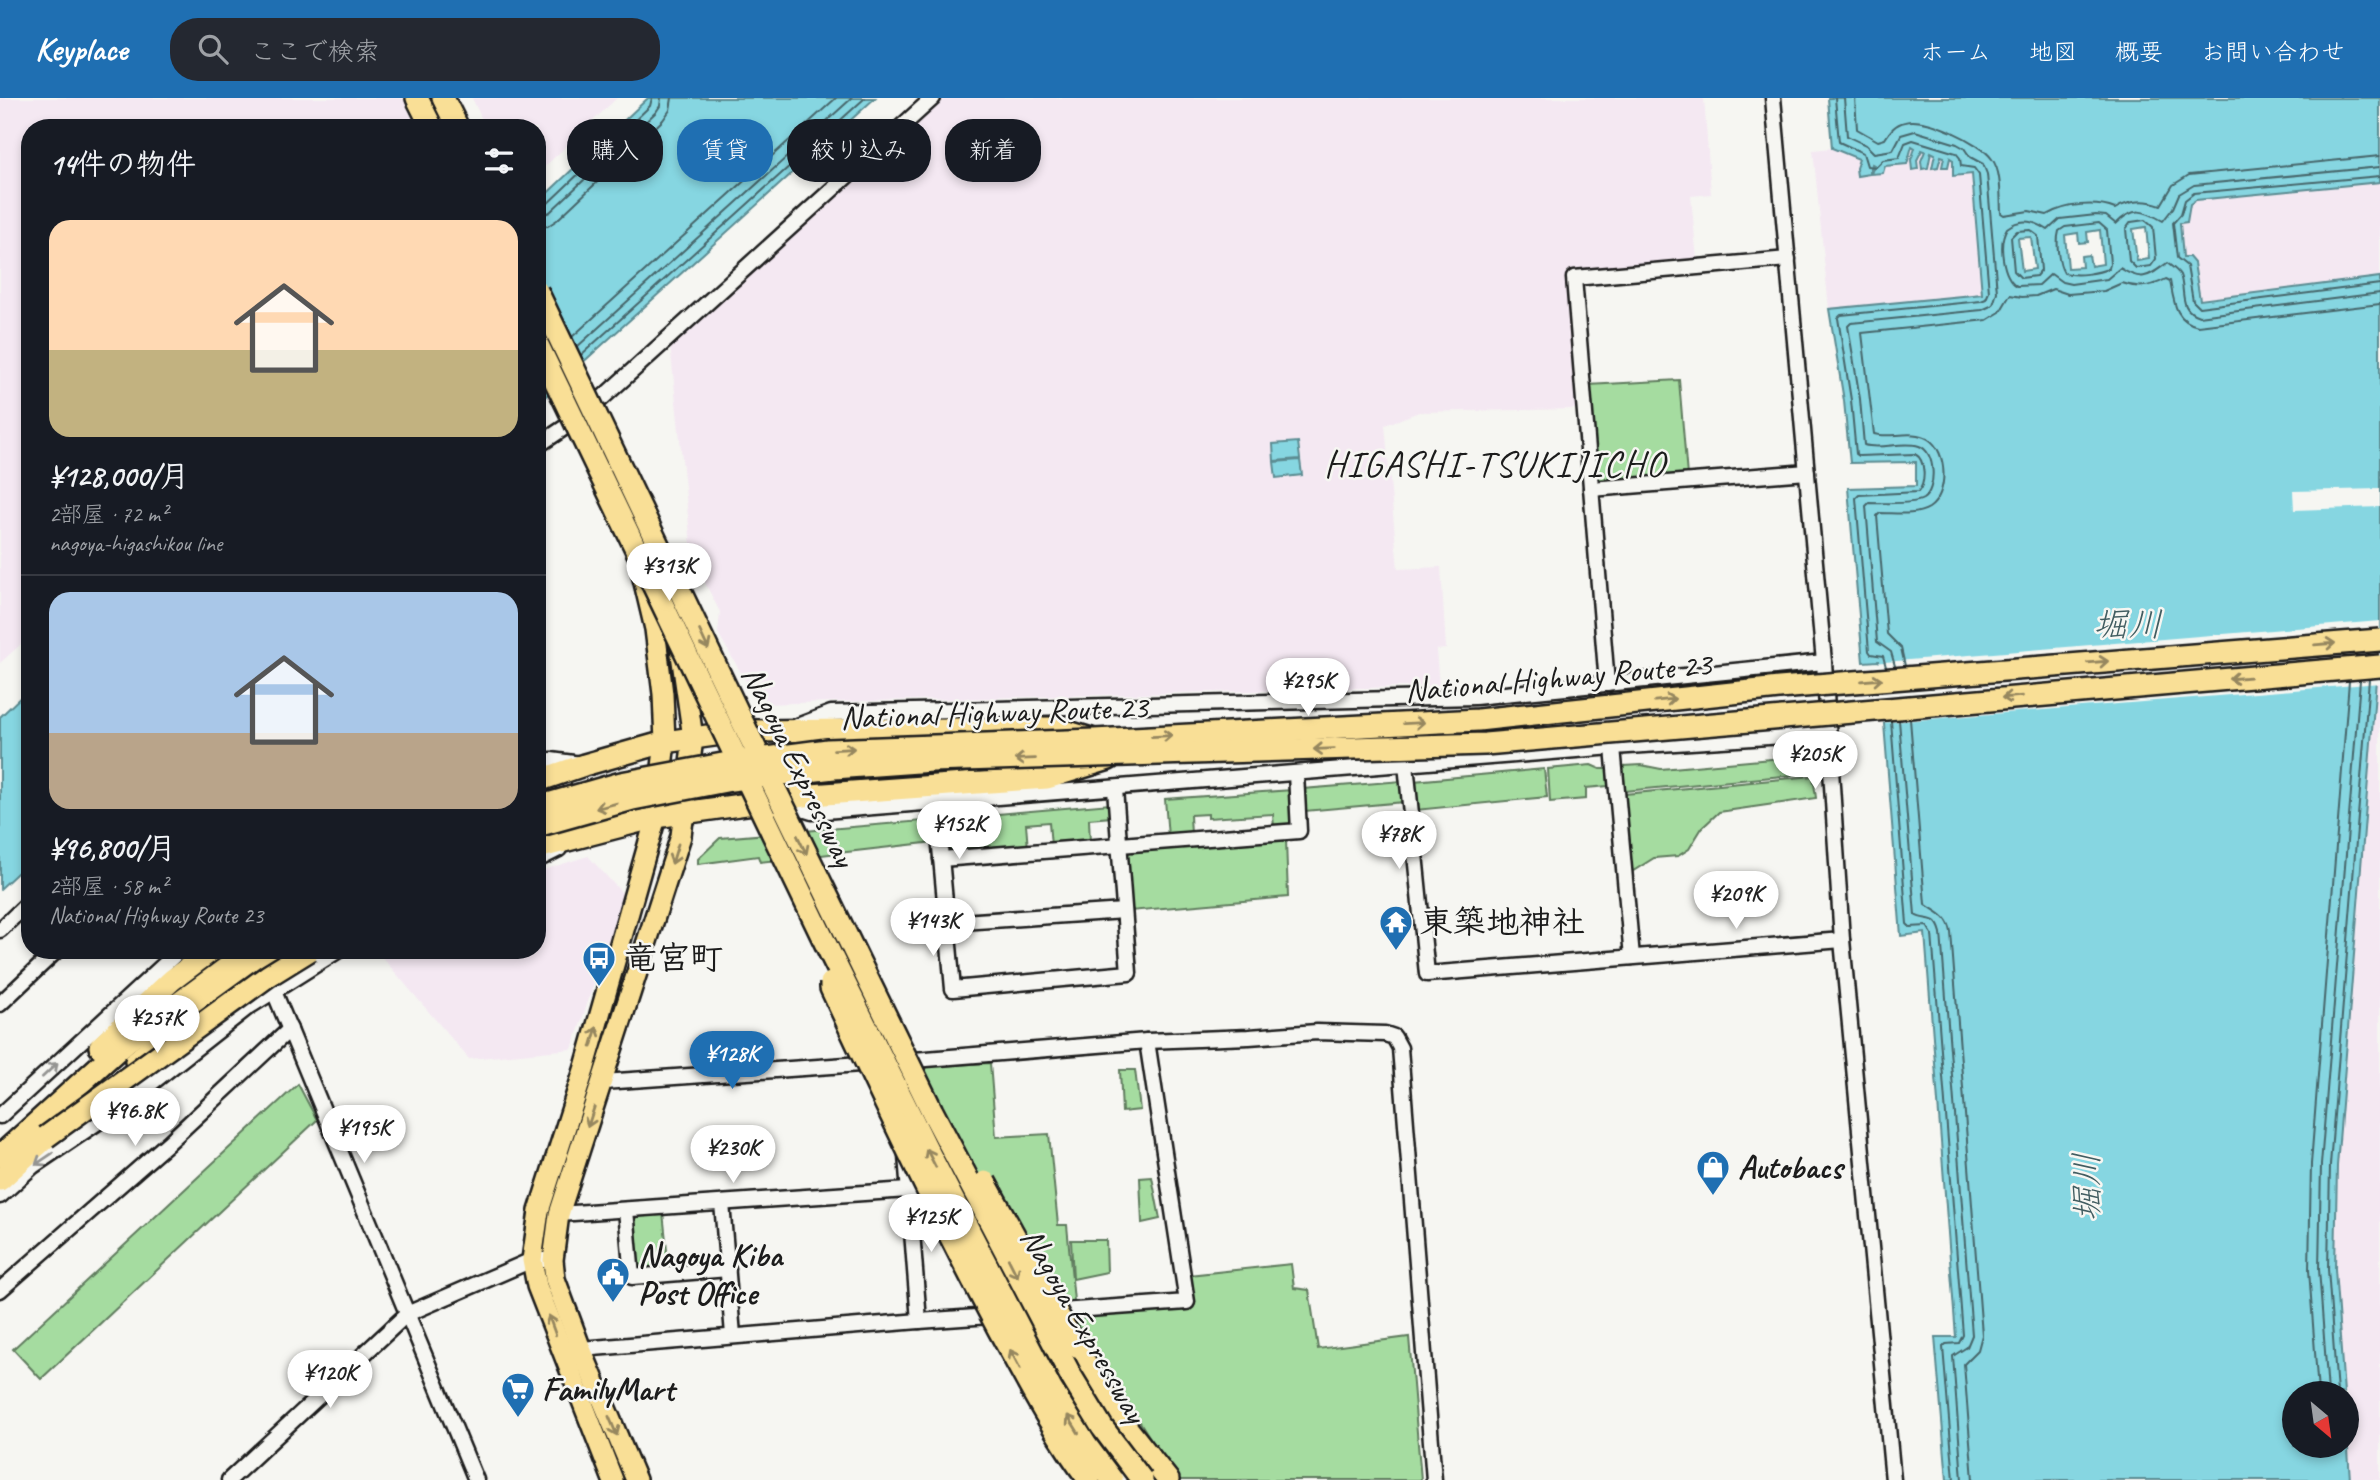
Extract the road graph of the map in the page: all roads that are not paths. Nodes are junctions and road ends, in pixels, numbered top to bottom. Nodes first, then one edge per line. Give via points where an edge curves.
1 (417, 98) edge
2 (426, 98) edge
3 (441, 98) edge
4 (933, 98) edge
5 (1773, 98) edge
6 (428, 119) edge
7 (436, 119) edge
8 (449, 119) edge
9 (453, 119) edge
10 (1788, 259) junction
11 (546, 310) edge
12 (546, 326) edge
13 (546, 347) edge
14 (546, 362) edge
15 (581, 409) junction
16 (546, 438) edge
17 (1807, 472) junction
18 (1591, 489) junction
19 (2380, 640) edge
20 (1824, 662) junction
21 (2380, 666) edge
22 (1611, 683) junction
23 (786, 730) junction
24 (1829, 733) junction
25 (693, 738) junction
26 (1094, 740) junction
27 (665, 742) junction
28 (1618, 747) junction
29 (1118, 756) junction
30 (546, 761) edge
31 (1406, 764) junction
32 (584, 765) junction
33 (1296, 774) junction
34 (546, 778) edge
35 (1115, 789) junction
36 (772, 800) junction
37 (936, 803) junction
38 (546, 804) edge
39 (683, 813) junction
40 (656, 817) junction
41 (546, 823) edge
42 (582, 837) junction
43 (1119, 845) junction
44 (546, 846) edge
45 (546, 855) edge
46 (941, 859) junction
47 (21, 910) edge
48 (1124, 911) junction
49 (947, 923) junction
50 (0, 930) edge
51 (1842, 940) junction
52 (832, 957) junction
53 (1632, 957) junction
54 (48, 959) edge
55 (170, 959) edge
56 (200, 959) edge
57 (239, 959) edge
58 (268, 959) edge
59 (286, 959) edge
60 (295, 959) edge
61 (324, 959) edge
62 (295, 976) junction
63 (273, 989) junction
64 (0, 1004) edge
65 (290, 1029) junction
66 (1147, 1041) junction
67 (901, 1061) junction
68 (603, 1082) junction
69 (65, 1097) junction
70 (932, 1111) junction
71 (2, 1112) edge
72 (46, 1137) junction
73 (0, 1156) edge
74 (0, 1181) edge
75 (908, 1190) junction
76 (0, 1196) edge
77 (722, 1203) junction
78 (626, 1210) junction
79 (559, 1214) junction
80 (532, 1260) junction
81 (553, 1260) junction
82 (728, 1269) junction
83 (0, 1290) edge
84 (407, 1314) junction
85 (919, 1321) junction
86 (733, 1335) junction
87 (572, 1353) junction
88 (229, 1480) edge
89 (476, 1480) edge
90 (613, 1480) edge
91 (636, 1480) edge
92 (1089, 1480) edge
93 (1112, 1480) edge
94 (1142, 1480) edge
95 (1168, 1480) edge
96 (1434, 1480) edge
97 (1893, 1480) edge

1 - 6 highway
2 - 7 main road
3 - 8 main road
3 - 9 highway
4 - 15 street
5 - 10 street
10 - 17 street
10 - 18 street via 1574,278
11 -> 70 highway, Nagoya Expressway, bridge
12 - 15 main road, bridge
13 - 15 main road, bridge
14 - 52 highway, Nagoya Expressway, bridge
15 - 16 street
15 - 25 main road via 641,524 676,616
15 - 27 main road via 633,534 655,629
17 - 18 street
17 - 20 street
18 - 22 street
26 -> 19 highway, National Highway Route 23, bridge via 1478,720 1779,688
20 - 22 street
20 - 24 street
21 -> 29 highway, National Highway Route 23, bridge via 1485,744
22 - 23 street via 1475,697 831,713
22 - 28 street
23 - 25 highway
23 - 26 highway via 1055,728
24 - 28 street
24 - 51 street
25 - 27 highway
25 - 39 main road
38 -> 26 highway, National Highway Route 23, bridge via 621,783 828,750
27 - 32 highway
27 - 40 main road
28 - 31 street
28 - 53 street
29 - 36 highway via 1047,778
29 -> 41 highway, National Highway Route 23, bridge via 932,761 731,779
30 - 32 street
31 - 33 street
31 - 53 street via 1427,974
32 - 34 highway
33 - 35 street
33 - 43 street via 1299,831
35 - 37 street
35 - 43 street
36 - 37 street via 812,811
36 - 39 highway
37 - 46 street
39 - 40 highway
39 -> 68 main road via 677,846
40 - 42 highway
80 -> 40 main road via 538,1211 585,1067
42 - 44 highway
42 - 45 street
43 - 46 street
43 - 48 street
46 - 49 street
47 - 50 street
48 - 49 street
48 - 49 street via 1129,973 953,989
51 - 53 street
51 - 97 street
92 -> 52 highway, bridge via 1046,1417 927,1190 831,988
93 -> 52 highway, Nagoya Expressway, bridge via 1051,1389
54 - 64 street
71 -> 55 street
56 - 69 highway via 81,1066
57 - 69 highway via 126,1042
58 - 72 highway, bridge via 197,1010
59 - 62 street
60 - 72 highway, bridge
61 - 62 street
62 - 63 street
63 - 65 street
63 -> 76 street via 125,1104 33,1166
65 - 83 street
65 - 84 street
66 - 67 street
66 - 85 street via 1187,1303
66 - 96 street via 1317,1032 1394,1037 1400,1048
67 - 68 street
67 - 75 street
68 -> 79 main road
69 - 73 highway
70 -> 94 highway, Nagoya Expressway, bridge via 1071,1376
70 - 95 highway, bridge via 956,1129 1119,1418
72 - 74 highway
75 - 77 street
75 - 85 street
77 - 78 street
77 - 82 street
78 - 79 street
78 - 82 street via 632,1277
79 - 81 main road
80 - 81 street
80 - 84 street
87 -> 80 main road via 537,1286
81 - 87 main road
82 - 86 street
84 - 88 street
84 - 89 street
85 - 86 street
86 - 87 street
87 - 90 main road
87 -> 91 main road

